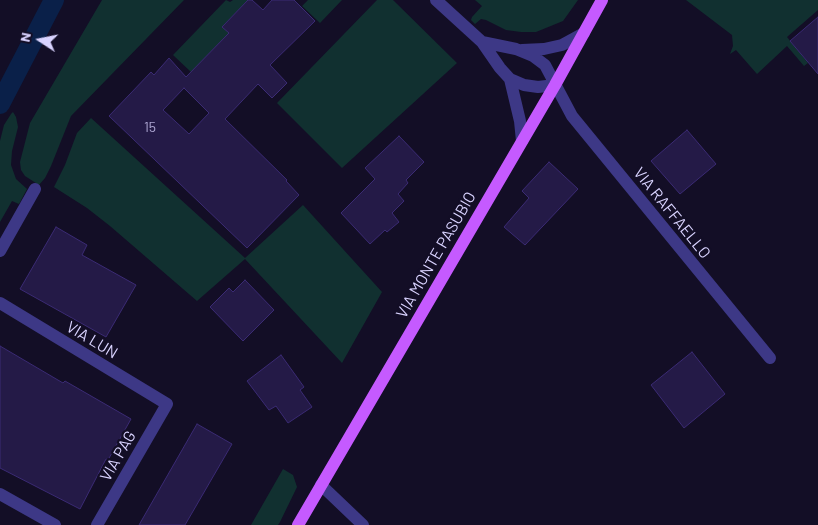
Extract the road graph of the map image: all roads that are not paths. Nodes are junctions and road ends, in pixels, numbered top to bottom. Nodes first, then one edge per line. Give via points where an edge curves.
1 (436, 0) edge
2 (602, 0) edge
3 (584, 33) junction
4 (482, 42) junction
5 (519, 50) junction
6 (510, 79) junction
7 (555, 85) junction
8 (522, 140) junction
9 (34, 189) dead end
10 (0, 251) edge
11 (0, 303) edge
12 (770, 358) dead end
13 (167, 404) joint
14 (321, 485) junction
15 (0, 494) edge
16 (55, 525) edge
17 (97, 525) edge
18 (298, 525) edge
19 (363, 525) edge

1 - 4 street
2 - 3 main road, VIA MONTE PASUBIO
3 - 5 street via 562,45
3 - 7 main road, VIA MONTE PASUBIO
4 - 5 street
4 - 6 street
5 - 7 street, VIA RAFFAELLO via 545,66
6 - 7 street via 538,87
6 - 8 street
7 - 8 main road, VIA MONTE PASUBIO
7 - 12 street, VIA RAFFAELLO via 572,116
8 - 14 main road, VIA MONTE PASUBIO
9 - 10 street
11 - 13 street, VIA LUN
13 - 17 street, VIA PAG
14 - 18 main road, VIA MONTE PASUBIO
14 - 19 street
15 - 16 street

